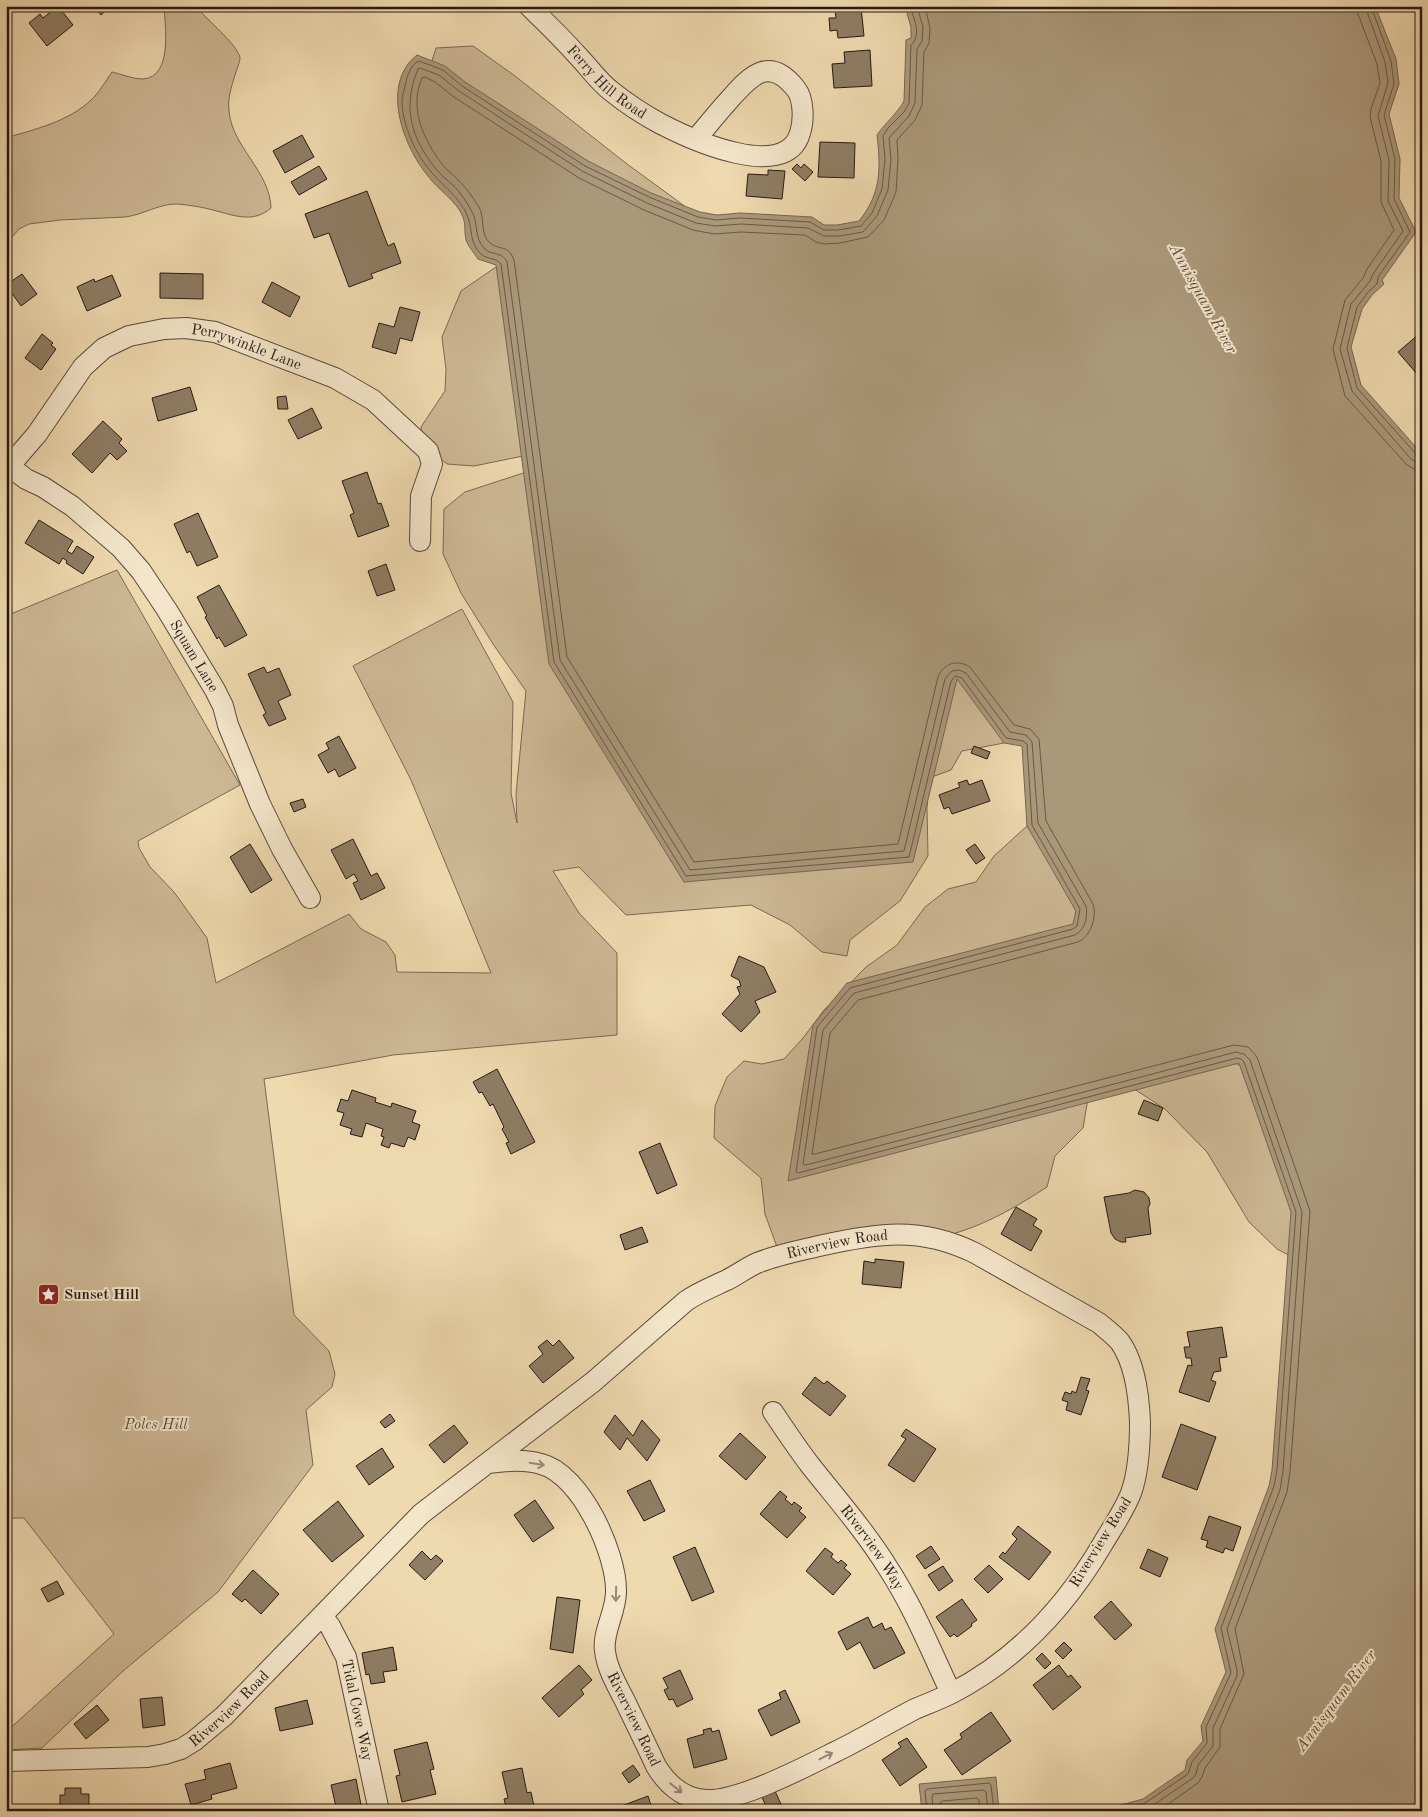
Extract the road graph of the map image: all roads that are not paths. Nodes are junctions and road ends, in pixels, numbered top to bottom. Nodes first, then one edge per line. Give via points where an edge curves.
1 (529, 6) edge
2 (696, 139) junction
3 (8, 469) edge
4 (420, 541) dead end
5 (310, 898) dead end
6 (773, 1412) dead end
7 (488, 1463) junction
8 (322, 1616) junction
9 (952, 1694) junction
10 (6, 1761) edge
11 (379, 1811) edge

1 - 2 street, Ferry Hill Road via 609,90 660,124
2 - 2 street, Ferry Hill Road via 752,76 764,71 773,72 786,77 798,92 802,104 801,129 793,147 785,152 768,157 744,154
3 - 4 street, Perrywinkle Lane via 37,434 83,367 104,348 129,336 164,329 216,332 352,387 373,400 428,451 432,464 421,496
3 - 5 street, Squam Lane via 72,506 120,548 146,578 215,690 260,804
6 - 9 street, Riverview Way via 866,1534 889,1570 918,1618
7 - 8 street, Riverview Road via 422,1514
7 -> 9 street, Riverview Road via 508,1460 542,1464 557,1471 579,1495 596,1522 613,1561 616,1590 616,1605 606,1631 604,1650 608,1665 656,1766 669,1783 686,1796 722,1800 747,1792 816,1762
7 - 9 street, Riverview Road via 593,1382 686,1301 755,1264 830,1243 890,1234 955,1243 976,1253 1099,1323 1120,1342 1133,1375 1139,1403 1139,1449 1131,1492 1119,1517 1059,1608 1004,1660
8 - 10 street, Riverview Road via 238,1703 181,1749 148,1757
8 - 11 street, Tidal Cove Way via 346,1657

